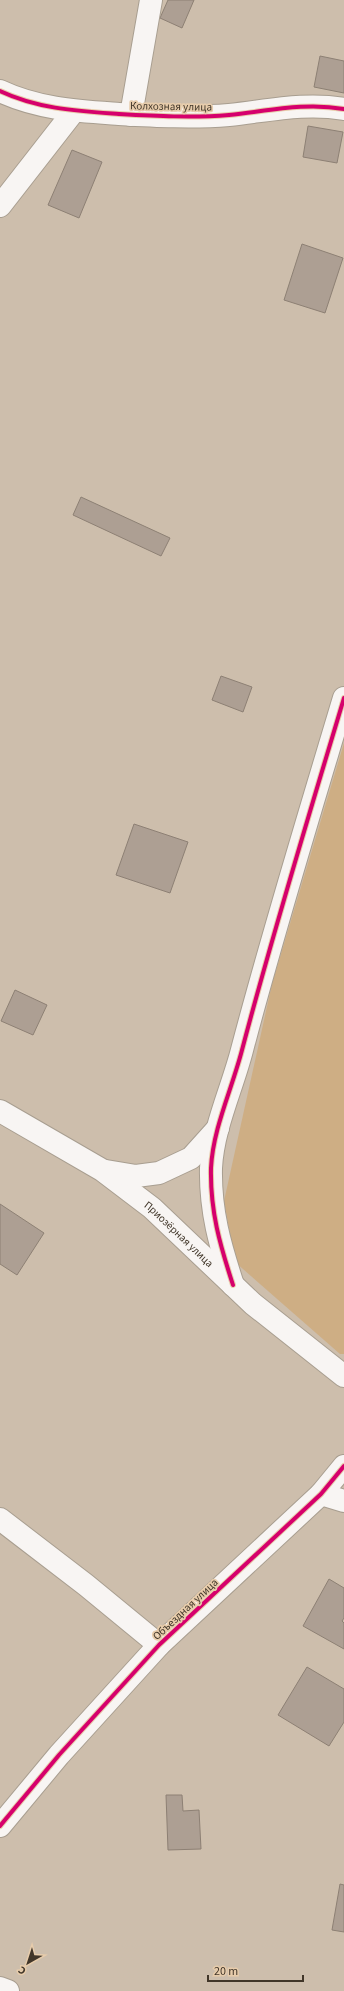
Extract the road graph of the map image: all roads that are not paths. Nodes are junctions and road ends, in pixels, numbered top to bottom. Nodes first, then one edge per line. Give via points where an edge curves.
1 (151, 0) edge
2 (0, 91) edge
3 (344, 109) edge
4 (74, 111) junction
5 (131, 114) junction
6 (0, 206) edge
7 (344, 698) edge
8 (0, 1111) edge
9 (219, 1127) junction
10 (102, 1170) junction
11 (233, 1285) junction
12 (344, 1376) edge
13 (344, 1466) edge
14 (321, 1494) junction
15 (344, 1501) edge
16 (0, 1519) edge
17 (159, 1645) junction
18 (0, 1826) edge
19 (0, 1988) edge
20 (8, 1991) edge

1 - 5 street, Колхозная улица
2 - 4 street, Колхозная улица via 18,100
3 - 5 street, Колхозная улица via 300,106 229,115
4 - 5 street, Колхозная улица
4 - 6 street
7 - 9 street via 268,950
8 - 10 street, Приозёрная улица
9 - 10 street via 191,1158 159,1173 136,1176
9 - 11 street via 211,1167 212,1199 216,1232
10 - 11 street, Приозёрная улица via 152,1208
11 - 12 street, Приозёрная улица
13 - 14 street, Объездная улица
14 - 15 street
14 - 17 street, Объездная улица
16 - 17 street
17 - 18 street, Объездная улица via 59,1755
19 - 20 street

